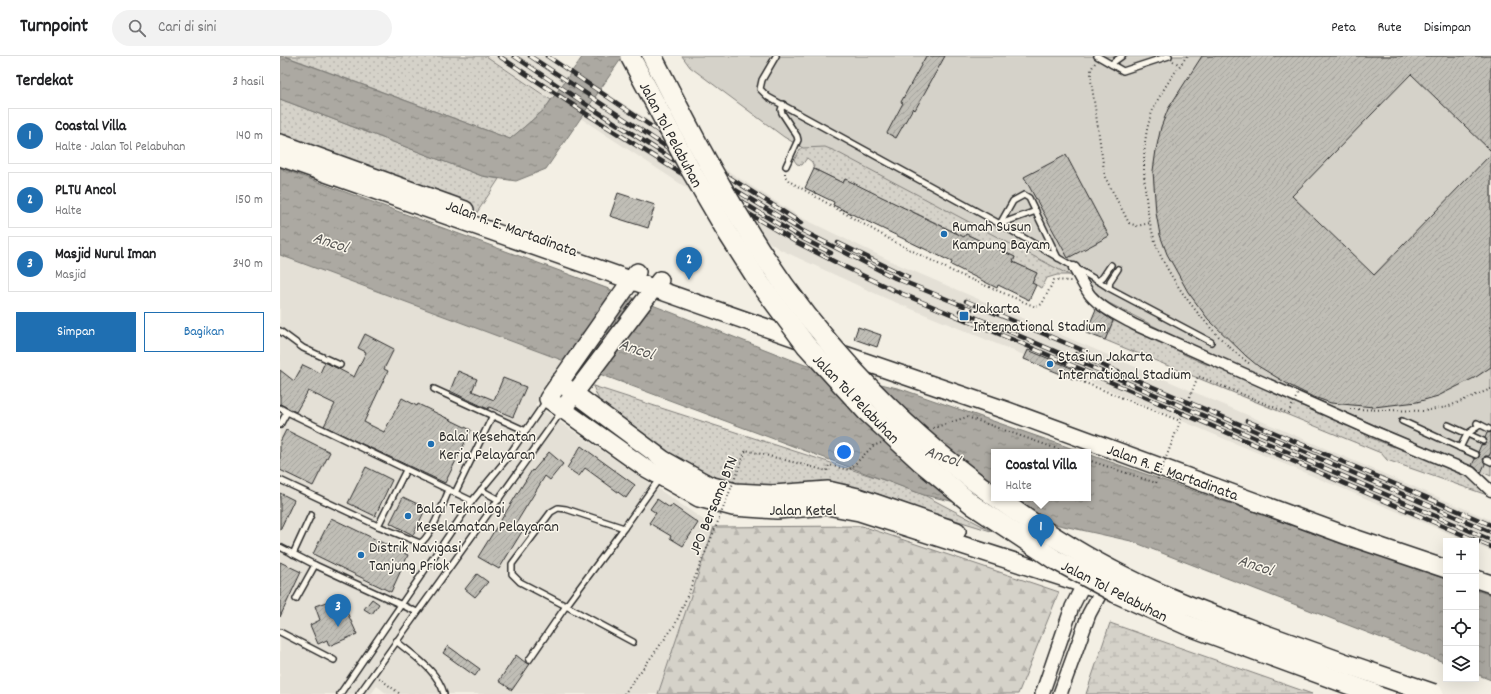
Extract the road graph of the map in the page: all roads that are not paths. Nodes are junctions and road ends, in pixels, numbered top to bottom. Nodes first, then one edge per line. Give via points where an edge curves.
1 (630, 56) edge
2 (652, 56) edge
3 (776, 56) edge
4 (1098, 56) edge
5 (1122, 56) edge
6 (1169, 56) edge
7 (1111, 64) junction
8 (783, 104) junction
9 (280, 143) edge
10 (280, 157) edge
11 (786, 166) road end
12 (1036, 211) junction
13 (1000, 224) junction
14 (1058, 258) junction
15 (1111, 264) dead end
16 (1074, 268) junction
17 (1118, 268) dead end
18 (631, 280) junction
19 (1098, 281) junction
20 (654, 288) junction
21 (1109, 288) junction
22 (280, 330) edge
23 (1211, 342) dead end
24 (338, 364) dead end
25 (559, 382) junction
26 (434, 389) dead end
27 (575, 393) junction
28 (548, 399) junction
29 (280, 408) edge
30 (563, 410) junction
31 (287, 412) junction
32 (493, 416) junction
33 (1402, 421) dead end
34 (1448, 424) dead end
35 (280, 425) edge
36 (1489, 429) dead end
37 (526, 431) junction
38 (1467, 434) junction
39 (1483, 441) dead end
40 (1460, 448) junction
41 (1476, 455) dead end
42 (406, 470) junction
43 (684, 471) junction
44 (660, 477) junction
45 (280, 480) edge
46 (677, 486) junction
47 (449, 490) junction
48 (481, 490) junction
49 (1491, 491) edge
50 (455, 493) junction
51 (991, 494) edge
52 (499, 500) junction
53 (472, 501) junction
54 (1001, 501) edge
55 (311, 515) dead end
56 (378, 526) junction
57 (624, 528) junction
58 (280, 547) edge
59 (292, 554) junction
60 (315, 565) junction
61 (1443, 569) edge
62 (1084, 578) junction
63 (1479, 580) edge
64 (1491, 584) edge
65 (1103, 585) junction
66 (296, 599) dead end
67 (402, 605) junction
68 (566, 606) junction
69 (417, 612) junction
70 (280, 632) edge
71 (396, 641) junction
72 (633, 642) dead end
73 (334, 660) dead end
74 (529, 660) dead end
75 (363, 688) junction
76 (340, 694) edge
77 (359, 694) edge
78 (367, 694) edge
79 (444, 694) edge
80 (1042, 694) edge
81 (1060, 694) edge
82 (1375, 694) edge
83 (1387, 694) edge
84 (1434, 694) edge
85 (1445, 694) edge

1 - 82 highway, Jalan Tol Pelabuhan, bridge via 689,167 759,282 806,345 867,412 920,462 973,505 1054,559 1116,593 1187,625
2 - 51 highway, Jalan Tol Pelabuhan, bridge via 742,222 792,297 871,389 926,442
3 - 8 lane via 762,80 760,89 768,97
4 - 7 lane
5 - 7 lane
6 - 7 lane via 1123,71
8 - 11 lane via 782,113 798,136
8 - 13 lane
9 - 18 highway, Jalan R. E. Martadinata
10 - 18 highway, Jalan R. E. Martadinata
12 - 13 lane
12 - 13 lane via 1029,198 1024,195 1013,201
12 - 14 lane
13 - 14 lane
14 - 16 lane
15 - 19 lane
16 - 19 lane
16 - 49 street via 1091,295 1111,312 1373,431 1471,472
17 - 21 lane
18 - 20 highway, Jalan R. E. Martadinata
18 - 25 highway
19 - 21 lane
20 - 27 highway
20 - 61 highway, Jalan R. E. Martadinata via 1012,412
21 - 23 lane
22 - 24 lane via 303,348
25 - 27 highway, Jalan Ketel
25 - 28 highway
26 - 32 lane
27 - 30 highway
27 - 43 highway, Jalan Ketel via 664,460
28 - 30 highway, Jalan Ketel
28 - 37 lane
29 - 31 lane
30 - 44 highway, Jalan Ketel
30 - 52 lane
31 - 35 lane
31 - 42 lane
32 - 37 lane
32 - 50 lane
33 - 40 lane
34 - 38 lane
36 - 38 lane via 1479,424
37 - 48 lane
38 - 39 lane
38 - 40 lane
40 - 41 lane
42 - 47 lane
42 - 56 lane
43 - 46 highway
43 - 62 highway, Jalan Ketel via 709,484 735,492 773,494 828,490 858,496
44 - 46 highway, Jalan Ketel
44 - 57 lane
45 - 56 lane
46 - 62 highway, Jalan Ketel via 699,498 733,507 777,510 827,506 859,512
47 - 50 lane
47 - 56 lane via 438,516 422,542
48 - 52 lane
48 - 53 lane
50 - 53 lane
52 - 69 lane
53 - 67 lane
54 - 84 highway, Jalan Tol Pelabuhan, bridge via 1123,576 1179,601
55 - 59 lane
57 - 68 lane
57 - 68 lane via 558,508 551,512 530,539 512,564 512,574 520,582
58 - 59 lane
59 - 60 lane
60 - 66 lane
60 - 67 lane
62 - 65 highway
62 - 80 street
63 - 64 highway
65 - 81 street via 1089,614
65 - 83 highway
65 - 85 highway via 1278,636
67 - 69 lane
67 - 76 lane
68 - 72 lane
68 - 74 lane
69 - 71 lane
70 - 73 lane
71 - 75 lane
71 - 79 lane via 433,673 442,685
75 - 77 lane
75 - 78 lane

